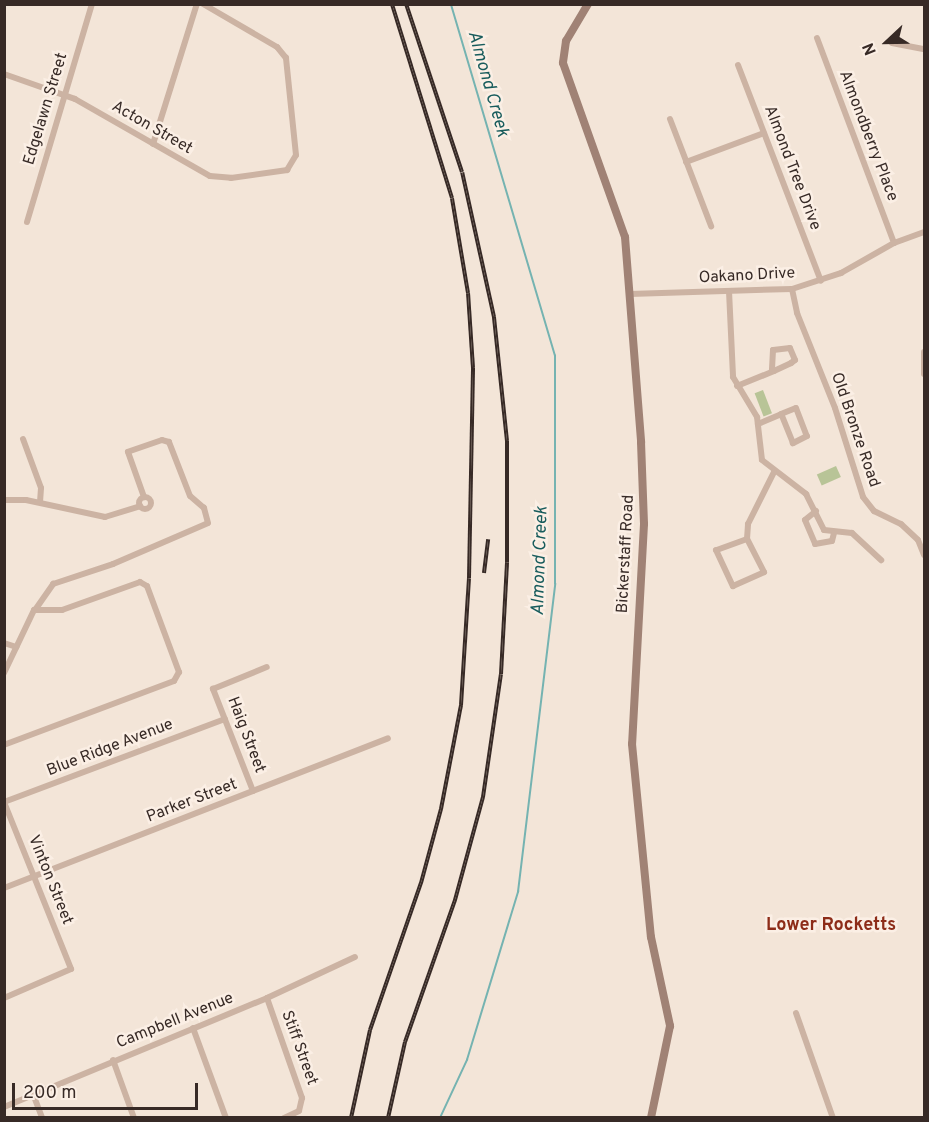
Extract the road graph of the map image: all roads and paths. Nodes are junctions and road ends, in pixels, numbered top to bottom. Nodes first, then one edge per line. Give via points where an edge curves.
1 (92, 4) edge
2 (197, 4) edge
3 (203, 4) edge
4 (588, 4) edge
5 (817, 38) dead end
6 (892, 43) dead end
7 (924, 49) edge
8 (738, 66) dead end
9 (4, 74) edge
10 (64, 95) junction
11 (670, 119) dead end
12 (764, 133) junction
13 (153, 144) junction
14 (686, 162) junction
15 (27, 222) dead end
16 (711, 226) dead end
17 (924, 232) edge
18 (894, 243) junction
19 (821, 280) junction
20 (792, 289) junction
21 (729, 291) junction
22 (630, 294) junction
23 (924, 352) edge
24 (772, 371) junction
25 (924, 374) edge
26 (737, 386) junction
27 (781, 414) junction
28 (759, 424) junction
29 (23, 439) dead end
30 (774, 472) junction
31 (144, 497) junction
32 (4, 500) edge
33 (40, 502) junction
34 (140, 506) junction
35 (816, 512) junction
36 (834, 533) junction
37 (747, 539) junction
38 (924, 555) edge
39 (881, 560) dead end
40 (35, 610) junction
41 (4, 643) edge
42 (16, 647) junction
43 (267, 667) dead end
44 (4, 673) edge
45 (225, 719) junction
46 (388, 738) dead end
47 (4, 745) edge
48 (253, 791) junction
49 (5, 802) edge
50 (34, 877) junction
51 (4, 888) edge
52 (355, 957) dead end
53 (4, 998) edge
54 (267, 998) junction
55 (796, 1013) dead end
56 (193, 1028) junction
57 (112, 1060) junction
58 (33, 1094) junction
59 (4, 1107) edge
60 (42, 1118) edge
61 (134, 1118) edge
62 (226, 1118) edge
63 (284, 1118) edge
64 (651, 1118) edge
65 (833, 1118) edge

1 - 10 street, Edgelawn Street
2 - 13 street
3 - 13 street, Acton Street via 284,54 296,155 290,169 216,178
4 - 22 street, Bickerstaff Road via 566,41 563,63 622,223
5 - 18 street, Almondberry Place
6 - 7 street
8 - 12 street, Almond Tree Drive
9 - 10 street, Acton Street
10 - 13 street, Acton Street
10 - 15 street, Edgelawn Street
11 - 14 street
12 - 14 street
12 - 19 street, Almond Tree Drive
14 - 16 street
17 - 18 street, Oakano Drive
18 - 19 street, Oakano Drive
19 - 20 street, Oakano Drive
20 - 21 street, Oakano Drive
20 - 38 street, Old Bronze Road via 797,313 835,408 863,497 874,511 901,524 918,540
21 - 22 street, Oakano Drive
21 - 26 street via 732,370
22 - 64 street, Bickerstaff Road via 644,497 632,744 651,937 670,1026
23 - 25 street
24 - 24 street via 795,360 790,348 772,351
24 - 26 street
26 - 28 street
27 - 27 street via 795,408 807,436 793,442
27 - 28 street
28 - 30 street via 759,455
29 - 33 street via 41,488
30 - 35 street via 802,490
30 - 37 street via 754,508
31 - 34 street
31 - 34 street via 150,499 151,506 145,510
31 - 40 street via 128,452 162,440 169,442 190,496 204,508 208,523 113,564 53,584
32 - 33 street
33 - 34 street via 105,517
35 - 36 street via 824,530
35 - 36 street via 805,520 815,544 832,541
36 - 39 street via 852,533
37 - 37 street via 765,572 733,586 716,550
40 - 42 street
40 - 47 street via 57,611 137,582 145,584 178,666 177,677
41 - 42 street
42 - 44 street
43 - 45 street, Haig Street via 213,689
45 - 48 street, Haig Street
45 - 49 street, Blue Ridge Avenue
46 - 48 street, Parker Street
48 - 50 street, Parker Street
49 - 50 street, Vinton Street
50 - 51 street, Parker Street
50 - 53 street, Vinton Street via 71,969
52 - 54 street, Campbell Avenue
54 - 56 street, Campbell Avenue
54 - 63 street, Stiff Street via 302,1107
55 - 65 street
56 - 57 street, Campbell Avenue
56 - 62 street
57 - 58 street, Campbell Avenue
57 - 61 street
58 - 59 street, Campbell Avenue
58 - 60 street

